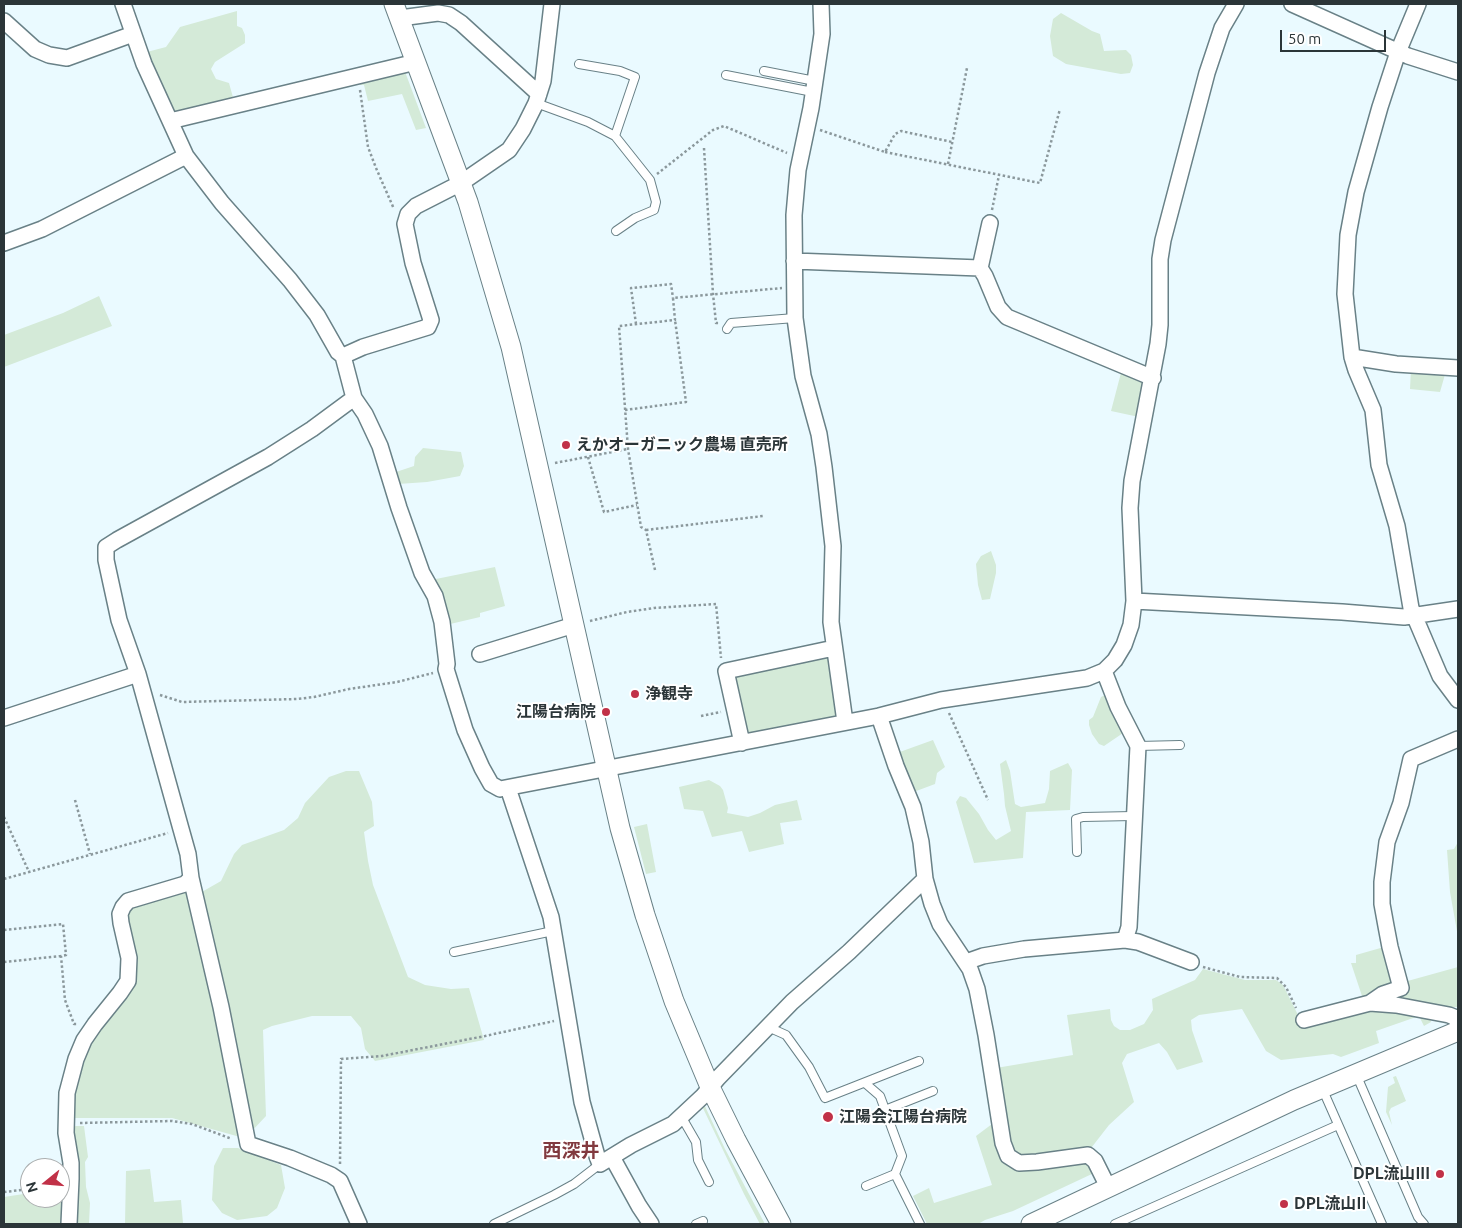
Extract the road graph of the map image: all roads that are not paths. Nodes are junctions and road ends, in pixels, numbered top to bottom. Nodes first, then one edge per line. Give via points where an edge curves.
1 (123, 4) edge
2 (552, 4) edge
3 (821, 4) edge
4 (1236, 4) edge
5 (1292, 4) edge
6 (1418, 4) edge
7 (397, 11) edge
8 (4, 21) edge
9 (133, 34) junction
10 (1398, 52) junction
11 (416, 62) junction
12 (579, 64) dead end
13 (764, 72) dead end
14 (1458, 72) edge
15 (726, 74) dead end
16 (814, 86) junction
17 (538, 98) junction
18 (170, 121) junction
19 (616, 136) junction
20 (186, 156) junction
21 (461, 183) junction
22 (990, 223) road end
23 (616, 231) dead end
24 (4, 243) edge
25 (794, 261) junction
26 (980, 268) junction
27 (795, 318) junction
28 (729, 326) road end
29 (343, 356) junction
30 (1352, 357) junction
31 (1458, 368) edge
32 (1153, 378) junction
33 (354, 398) junction
34 (1134, 601) junction
35 (1458, 609) edge
36 (1413, 617) junction
37 (579, 624) junction
38 (834, 648) junction
39 (480, 654) dead end
40 (1104, 671) junction
41 (140, 681) junction
42 (1458, 700) edge
43 (879, 716) junction
44 (4, 718) edge
45 (845, 722) junction
46 (1458, 739) edge
47 (742, 743) junction
48 (1138, 746) junction
49 (1180, 746) dead end
50 (607, 768) junction
51 (508, 788) junction
52 (1134, 816) junction
53 (1077, 852) dead end
54 (191, 878) junction
55 (926, 879) junction
56 (553, 931) junction
57 (1125, 940) junction
58 (454, 952) dead end
59 (966, 962) junction
60 (1191, 962) road end
61 (1370, 1003) junction
62 (1304, 1020) road end
63 (1458, 1022) edge
64 (768, 1027) junction
65 (1458, 1031) edge
66 (919, 1061) dead end
67 (1356, 1074) junction
68 (865, 1083) junction
69 (710, 1088) junction
70 (1322, 1088) junction
71 (933, 1091) dead end
72 (885, 1110) junction
73 (681, 1116) junction
74 (1338, 1125) junction
75 (606, 1160) junction
76 (895, 1174) junction
77 (709, 1182) dead end
78 (866, 1186) dead end
79 (1108, 1187) junction
80 (69, 1224) edge
81 (359, 1224) edge
82 (494, 1224) edge
83 (651, 1224) edge
84 (781, 1224) edge
85 (920, 1224) edge
86 (1031, 1224) edge
87 (1115, 1224) edge
88 (1382, 1224) edge
89 (1424, 1224) edge

1 - 9 street
2 - 17 street
3 - 16 street via 822,34
4 - 32 street via 1222,28 1207,73 1163,240 1160,325
5 - 10 street
6 - 10 street
7 - 11 street
7 - 17 street via 449,15 462,23
8 - 9 street via 35,50 67,58
9 - 18 street
10 - 14 street
10 - 30 street via 1356,192 1348,235 1346,294
11 - 18 street
11 - 21 street
12 - 19 lane via 635,77
13 - 16 lane
15 - 16 lane
16 - 25 street via 800,158 794,215
17 - 19 lane
17 - 21 street via 524,129 509,150
18 - 20 street
19 - 23 lane via 650,180 656,202 654,210
20 - 24 street via 42,228
20 - 29 street via 312,308
21 - 29 street via 416,206 408,214 405,224 431,320 428,327
21 - 37 street via 511,347
22 - 26 street
25 - 26 street
25 - 27 street
26 - 32 street via 998,307 1007,317
27 - 28 lane
27 - 38 street via 803,376 819,434 824,467 833,546
29 - 33 street
30 - 31 street
30 - 36 street via 1373,410 1379,465 1397,526
32 - 34 street via 1132,480
33 - 41 street via 268,457 106,547 119,620
33 - 51 street via 380,446 419,564 435,596 442,622 446,669 465,730 491,784 500,789
34 - 36 street
34 - 40 street via 1124,645
35 - 36 street
36 - 42 street via 1440,676
37 - 39 street
37 - 50 street
38 - 45 street
38 - 47 street via 726,671
40 - 43 street via 1086,678 943,700
40 - 48 street
41 - 44 street
41 - 54 street via 188,854
43 - 45 street
43 - 55 street via 913,807
45 - 47 street
46 - 61 street via 1411,759 1401,803 1387,842 1382,882 1382,904 1401,988
47 - 50 street
48 - 49 lane
48 - 52 street
50 - 51 street
50 - 69 street via 647,923
51 - 56 street
52 - 53 lane via 1076,819
52 - 57 street via 1129,927
54 - 80 street via 185,884 128,901 120,914 129,958 128,981 84,1040 67,1093 66,1133 71,1163
54 - 81 street via 248,1144 312,1167 340,1181
55 - 59 street via 940,924
55 - 64 street
56 - 58 lane
56 - 75 street via 582,1102
57 - 59 street via 1024,949
57 - 60 street
59 - 79 street via 977,989 1003,1143 1008,1156 1019,1162 1037,1162 1088,1155 1095,1161
61 - 62 street
61 - 63 street via 1449,1015
64 - 68 lane via 786,1035 809,1067 825,1098
64 - 69 street
65 - 67 street
66 - 68 lane
67 - 70 street
67 - 89 lane via 1418,1217
68 - 72 lane via 880,1096
69 - 73 street
69 - 84 street
70 - 74 lane
70 - 79 street
71 - 72 lane
72 - 76 lane via 902,1156
73 - 75 street via 673,1124
73 - 77 lane via 696,1142 698,1160
74 - 87 lane
74 - 88 lane
75 - 82 lane via 560,1191
75 - 83 street
76 - 78 lane
76 - 85 lane
79 - 86 street

